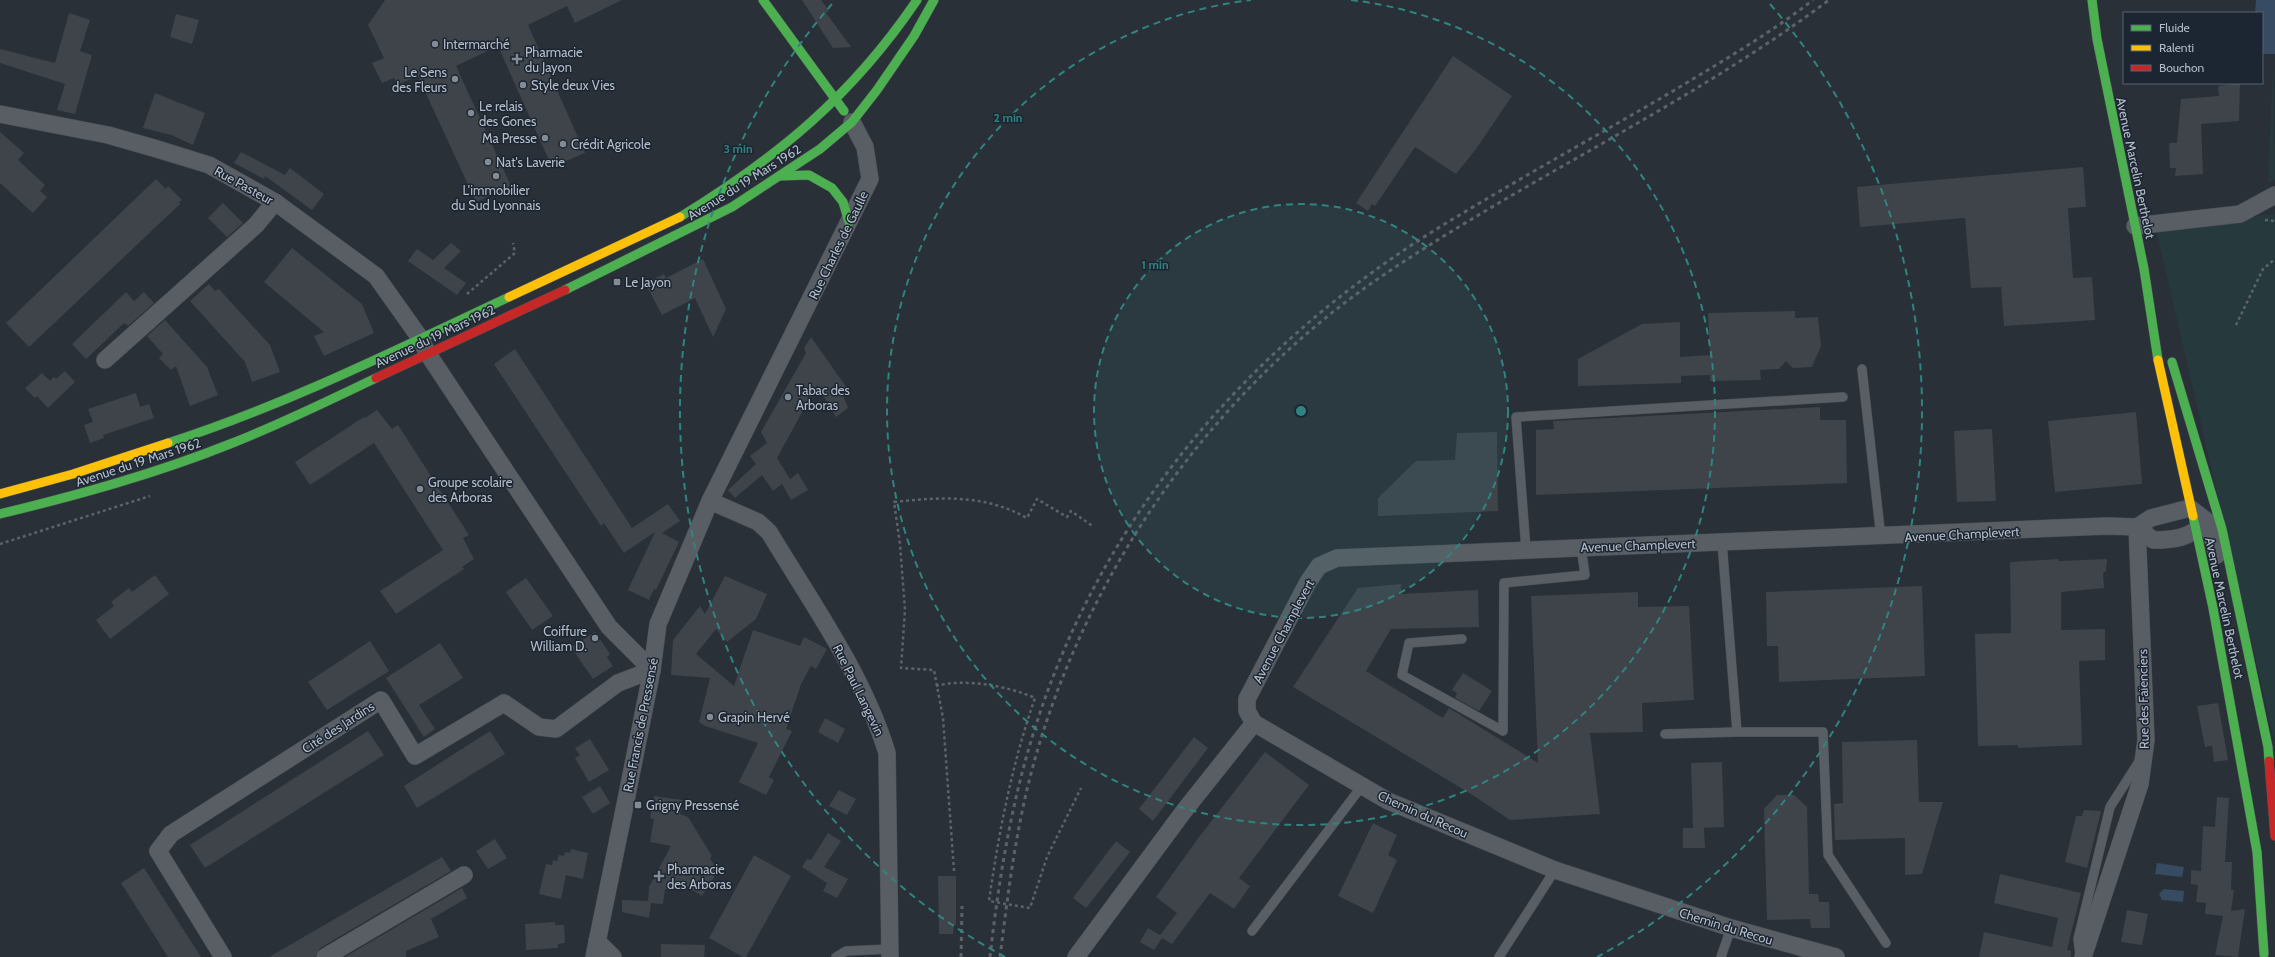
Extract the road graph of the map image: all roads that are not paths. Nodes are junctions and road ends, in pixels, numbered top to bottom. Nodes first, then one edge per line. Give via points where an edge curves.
1 (763, 0) edge
2 (917, 0) edge
3 (934, 0) edge
4 (2092, 0) edge
5 (837, 100) junction
6 (0, 114) edge
7 (852, 122) junction
8 (780, 176) junction
9 (2275, 195) edge
10 (275, 202) junction
11 (849, 222) junction
12 (2135, 226) junction
13 (2144, 269) junction
14 (2164, 337) dead end
15 (420, 338) junction
16 (2169, 352) dead end
17 (428, 354) junction
18 (105, 360) dead end
19 (1862, 370) dead end
20 (1843, 397) dead end
21 (0, 494) edge
22 (710, 500) junction
23 (2216, 507) junction
24 (2190, 508) junction
25 (0, 514) edge
26 (2137, 527) junction
27 (2202, 527) junction
28 (1881, 538) junction
29 (1722, 542) junction
30 (1581, 547) junction
31 (1526, 550) junction
32 (2224, 605) junction
33 (1462, 639) dead end
34 (652, 670) junction
35 (2260, 712) joint
36 (1254, 723) junction
37 (1737, 732) junction
38 (1665, 734) dead end
39 (1362, 786) junction
40 (2275, 836) edge
41 (1555, 870) junction
42 (464, 875) dead end
43 (2272, 926) dead end
44 (1731, 928) junction
45 (1252, 931) dead end
46 (1886, 943) dead end
47 (595, 949) edge
48 (890, 953) edge
49 (2264, 956) edge
50 (223, 957) edge
51 (325, 957) edge
52 (613, 957) edge
53 (836, 957) edge
54 (1076, 957) edge
55 (1499, 957) edge
56 (1721, 957) edge
57 (1836, 957) edge
58 (2082, 957) edge

1 - 5 main road, Rue Charles de Gaulle
2 - 5 main road, Avenue du 19 Mars 1962 via 896,34
3 - 7 main road, Avenue du 19 Mars 1962 via 914,36
4 - 12 main road, Avenue Marcelin Berthelot via 2097,39
5 - 7 main road, Rue Charles de Gaulle
5 - 15 main road, Avenue du 19 Mars 1962 via 805,130 756,168 678,218
6 - 10 street, Rue Pasteur via 108,136 209,165
7 - 8 main road, Avenue du 19 Mars 1962 via 820,149
7 - 11 street, Rue Charles de Gaulle via 865,147 870,179
8 - 11 main road via 809,175 832,188 843,202
8 - 17 main road, Avenue du 19 Mars 1962 via 685,234
9 - 12 street via 2240,214
10 - 15 street, Rue Pasteur via 376,276
10 - 18 street via 256,225
11 - 22 street, Rue Charles de Gaulle
12 - 13 main road, Avenue Marcelin Berthelot
13 - 14 main road, Avenue Marcelin Berthelot
13 - 24 main road, Avenue Marcelin Berthelot via 2154,342
15 - 17 street, Rue Pasteur
15 - 21 main road, Avenue du 19 Mars 1962 via 222,426 73,474
16 - 23 main road, Avenue Marcelin Berthelot
17 - 25 main road, Avenue du 19 Mars 1962 via 209,453 69,498
17 - 34 street, Rue Pasteur via 609,627
19 - 28 lane
20 - 31 lane via 1516,417
22 - 34 street, Rue Francis de Pressensé via 658,624
22 - 48 street, Rue Paul Langevin via 758,522 769,532 838,646 878,724 887,753
23 - 27 street
23 - 32 main road, Avenue Marcelin Berthelot
24 - 26 street via 2150,518
24 - 27 street
26 - 27 street via 2153,540 2185,538
26 - 28 street, Avenue Champlevert via 2107,526
26 - 58 street, Rue des Faïenciers via 2146,740 2140,784
27 - 32 street via 2214,541
28 - 29 street, Avenue Champlevert
29 - 30 street, Avenue Champlevert
29 - 37 lane
30 - 31 street, Avenue Champlevert
30 - 33 lane via 1585,575 1504,583 1503,731 1402,675 1409,643
31 - 36 street, Avenue Champlevert via 1338,558 1319,566 1308,582 1247,699 1247,711
32 - 35 street via 2252,700
32 - 49 main road, Avenue Marcelin Berthelot via 2257,852
34 - 47 street, Rue Francis de Pressensé
34 - 50 street, Cité des Jardins via 618,683 556,729 539,727 504,703 415,756 381,700 171,834 158,851
35 - 40 main road via 2268,747
36 - 39 street, Chemin du Recou
36 - 54 street via 1184,810
37 - 38 lane
37 - 46 lane via 1823,732 1828,855
39 - 41 street, Chemin du Recou via 1388,801
39 - 45 lane
41 - 44 street, Chemin du Recou
41 - 55 lane
42 - 51 street
43 - 49 main road, Avenue Marcelin Berthelot
44 - 56 lane
44 - 57 street, Chemin du Recou
47 - 52 street
48 - 53 lane via 846,951

